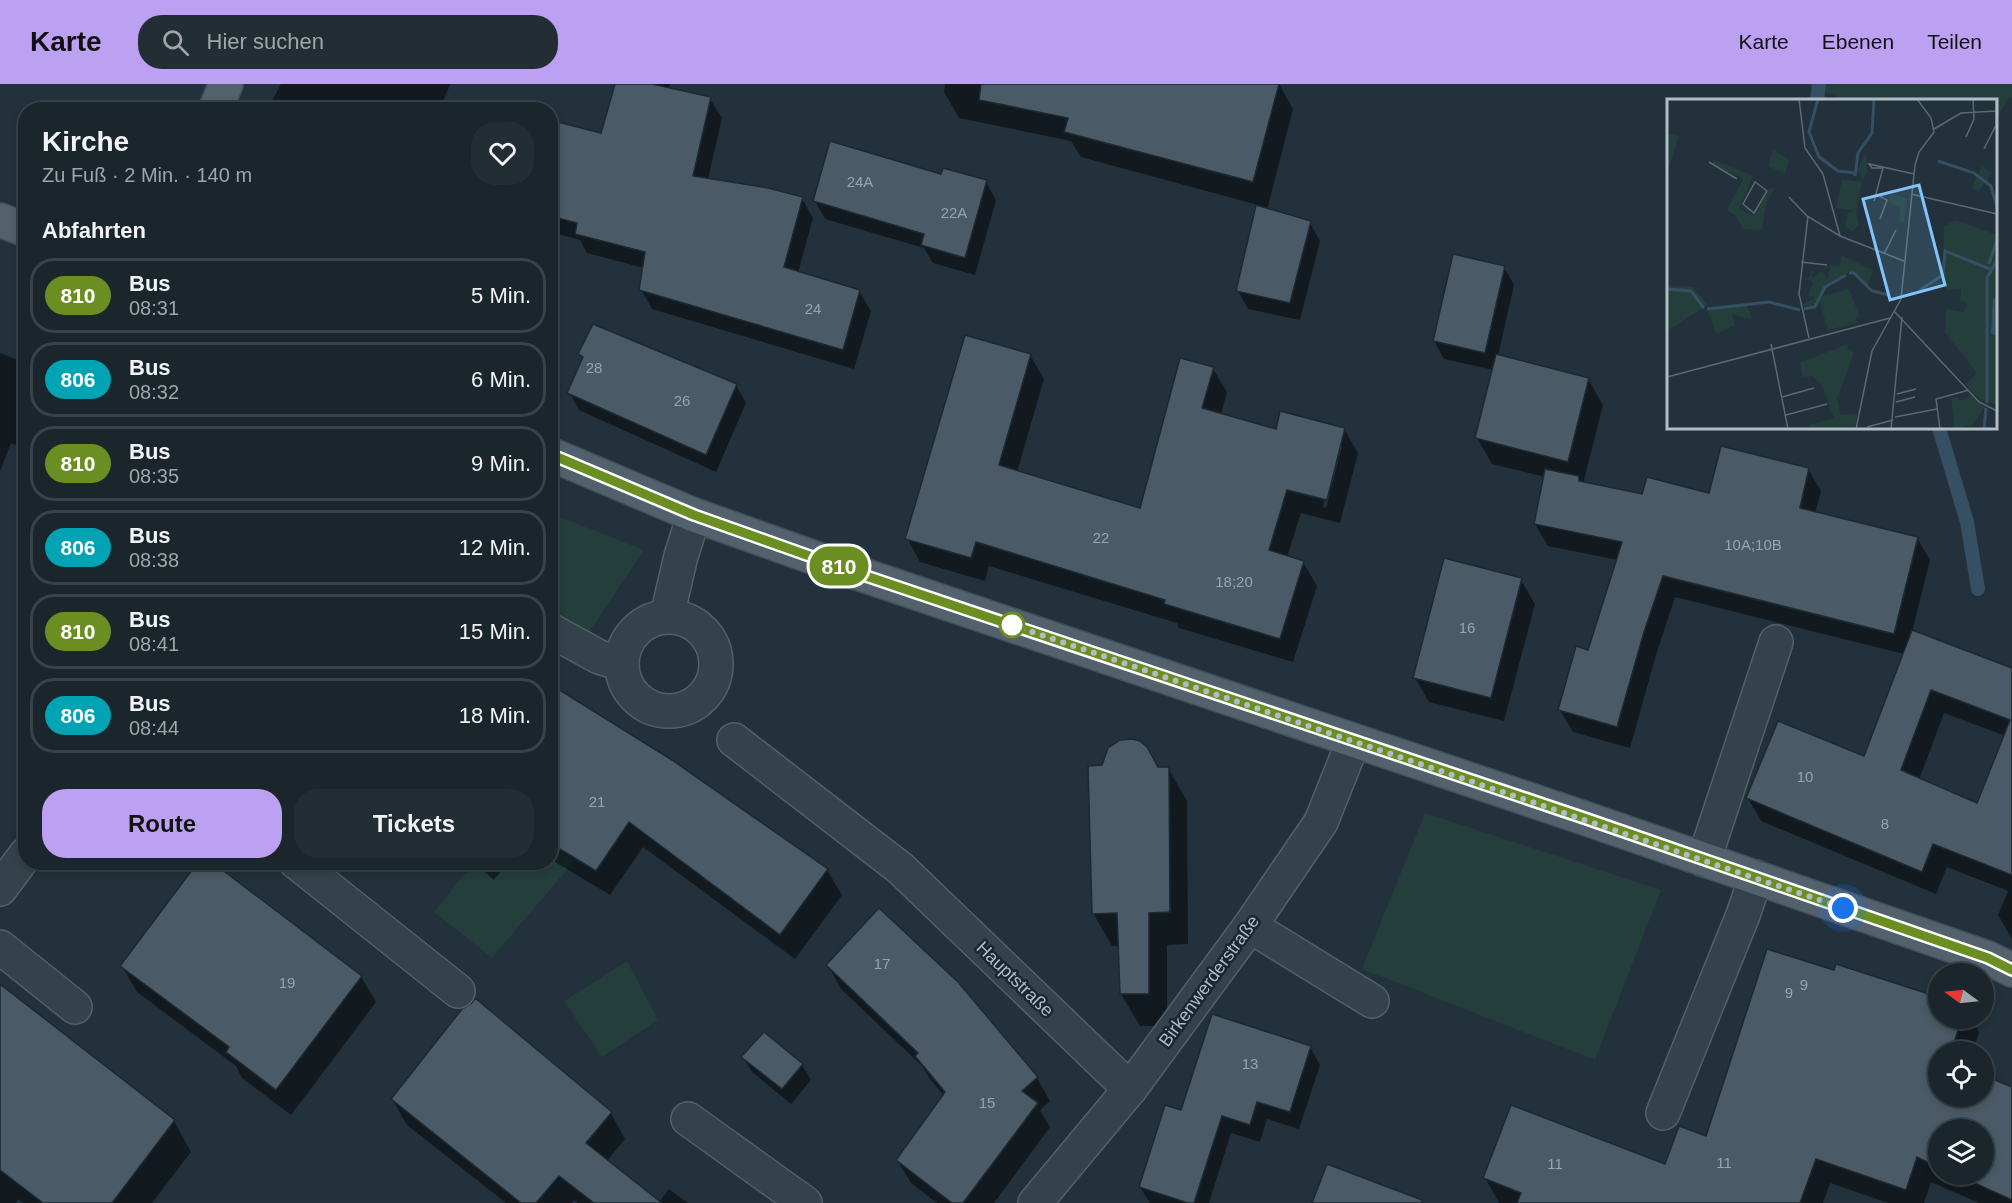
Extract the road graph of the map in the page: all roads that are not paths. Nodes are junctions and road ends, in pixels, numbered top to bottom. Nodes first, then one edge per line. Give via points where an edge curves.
1 (226, 84) edge
2 (218, 102) edge
3 (0, 220) edge
4 (18, 227) edge
5 (558, 457) edge
6 (694, 515) junction
7 (667, 616) junction
8 (558, 634) edge
9 (1776, 642) dead end
10 (621, 664) junction
11 (734, 740) dead end
12 (1353, 742) junction
13 (1704, 860) junction
14 (18, 865) edge
15 (306, 870) edge
16 (1756, 877) junction
17 (0, 889) edge
18 (1250, 926) junction
19 (0, 947) edge
20 (2012, 970) edge
21 (458, 991) dead end
22 (1372, 1001) dead end
23 (75, 1007) dead end
24 (1130, 1089) junction
25 (1663, 1113) dead end
26 (688, 1119) dead end
27 (805, 1203) edge
28 (1035, 1203) edge

1 - 2 main road
3 - 4 main road
5 - 6 main road
6 - 7 street
6 - 12 main road
7 - 10 street via 640,626 630,637
7 - 10 street via 695,624 713,647 715,676 699,701 671,711 642,703 624,679
8 - 10 street via 599,657
9 - 13 street
11 - 24 street, Hauptstraße via 900,868
12 - 13 main road
12 - 18 street, Birkenwerderstraße via 1321,822
13 - 16 main road
14 - 17 street
15 - 21 street
16 - 20 main road via 1988,958
16 - 25 street
18 - 22 street
18 - 24 street, Birkenwerderstraße
19 - 23 street
24 - 28 street, Birkenwerderstraße
26 - 27 street

